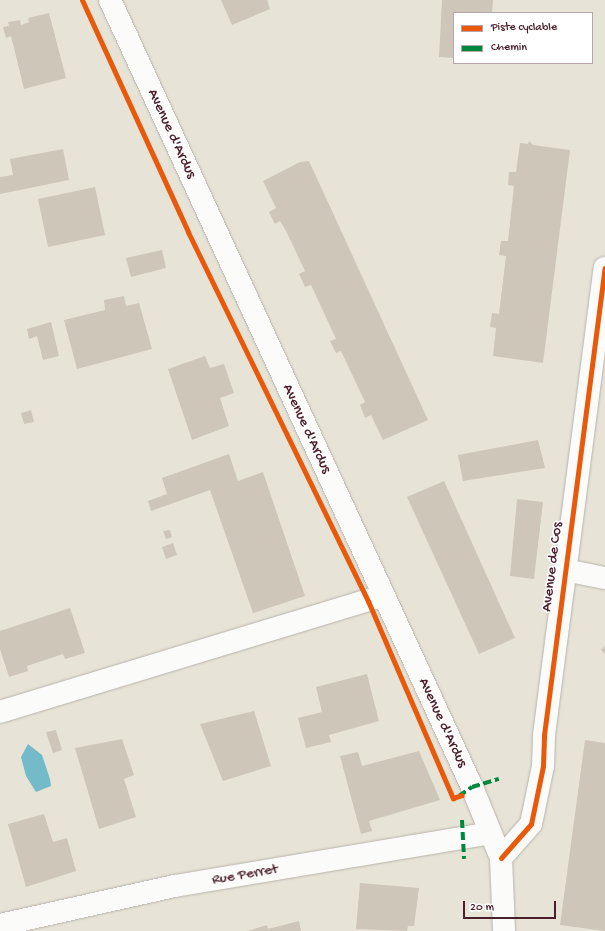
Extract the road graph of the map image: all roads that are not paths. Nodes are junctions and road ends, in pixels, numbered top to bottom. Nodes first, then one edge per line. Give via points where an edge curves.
1 (110, 0) edge
2 (605, 268) edge
3 (564, 570) junction
4 (605, 578) edge
5 (383, 596) junction
6 (0, 712) edge
7 (491, 833) junction
8 (501, 858) junction
9 (0, 925) edge
10 (504, 931) edge

1 - 5 street, Avenue d'Ardus
2 - 3 street, Avenue de Cos
3 - 4 street
3 - 8 street, Avenue de Cos via 543,766 531,824
5 - 6 street
5 - 7 street, Avenue d'Ardus
7 - 8 street, Avenue d'Ardus
7 - 9 street, Rue Perret via 175,886
8 - 10 street, Avenue d'Ardus

